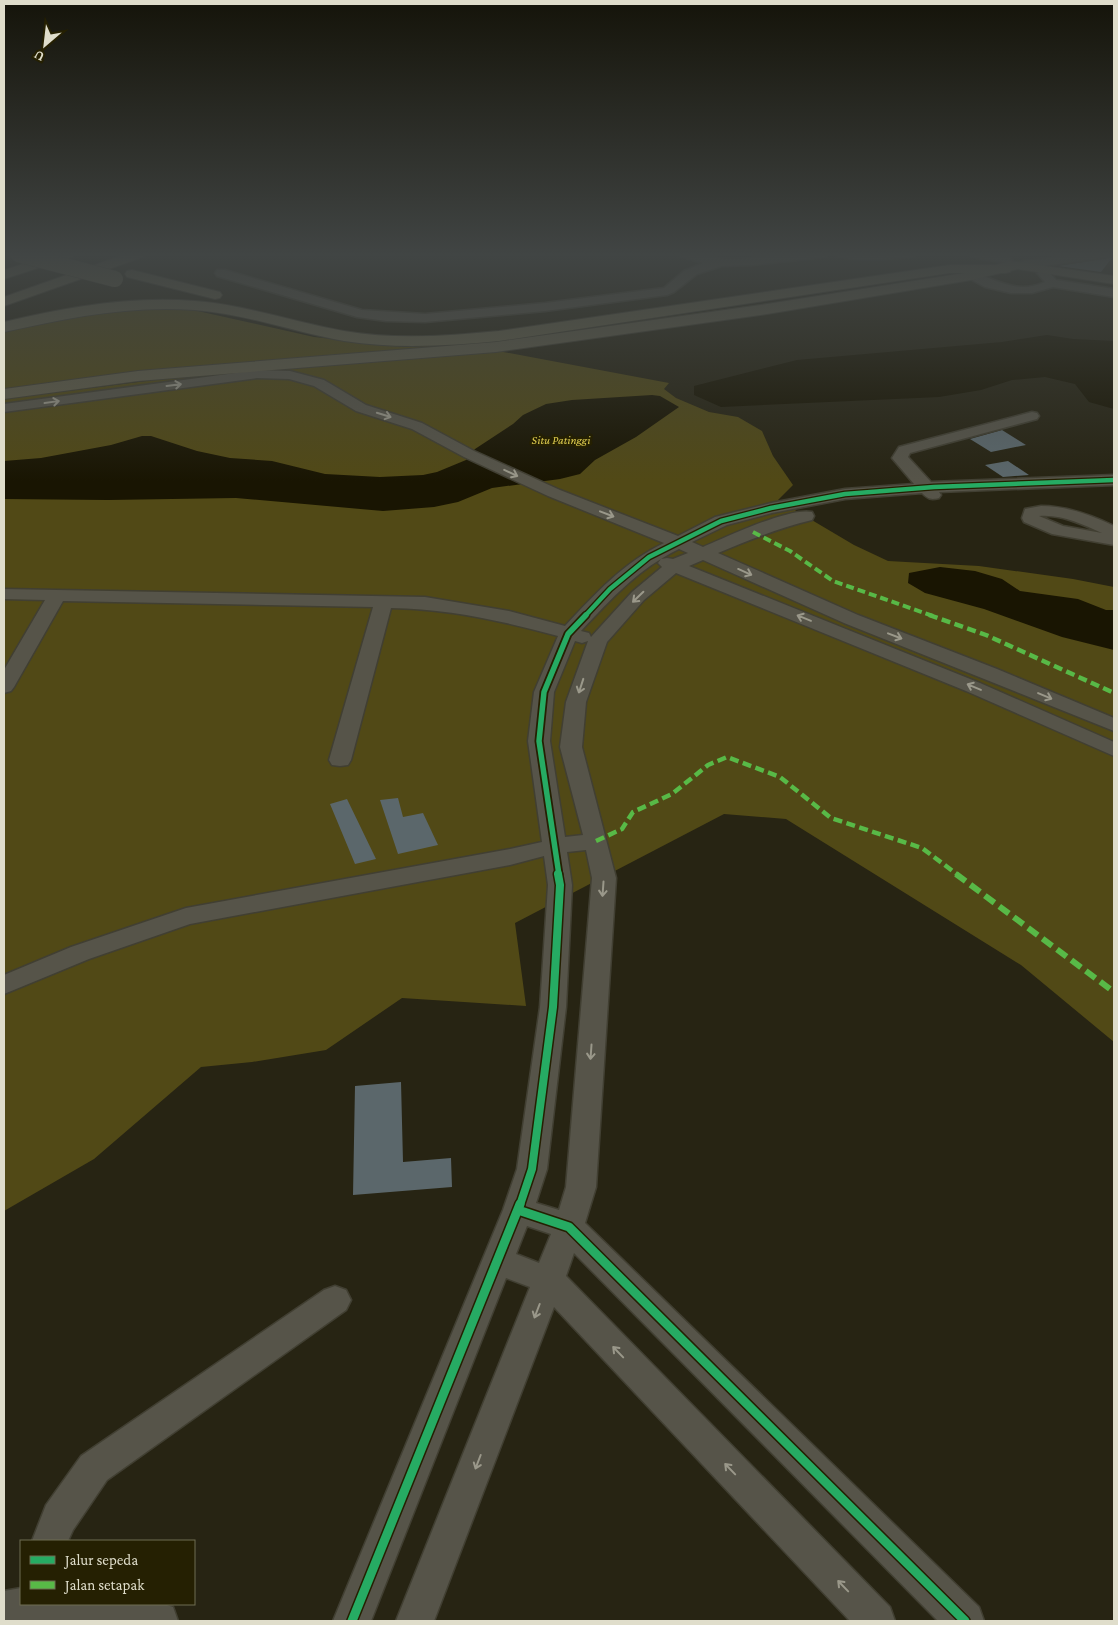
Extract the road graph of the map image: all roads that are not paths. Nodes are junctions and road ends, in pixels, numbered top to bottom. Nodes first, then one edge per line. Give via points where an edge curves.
1 (312, 330) edge
2 (372, 330) edge
3 (478, 330) edge
4 (529, 330) edge
5 (622, 330) edge
6 (4, 394) edge
7 (4, 408) edge
8 (1032, 416) dead end
9 (1114, 480) edge
10 (932, 494) junction
11 (1114, 494) edge
12 (1114, 533) edge
13 (1114, 540) edge
14 (678, 542) junction
15 (700, 553) junction
16 (650, 557) junction
17 (675, 565) junction
18 (4, 594) edge
19 (58, 594) junction
20 (384, 601) junction
21 (568, 634) junction
22 (598, 640) junction
23 (4, 687) edge
24 (1114, 725) edge
25 (1114, 750) edge
26 (340, 760) dead end
27 (596, 842) junction
28 (556, 846) junction
29 (4, 985) edge
30 (518, 1210) junction
31 (570, 1227) junction
32 (496, 1261) junction
33 (549, 1280) junction
34 (335, 1300) dead end
35 (50, 1540) edge
36 (19, 1606) edge
37 (159, 1621) edge
38 (352, 1621) edge
39 (416, 1621) edge
40 (876, 1621) edge
41 (965, 1621) edge

1 - 4 highway via 360,339 419,342
2 - 3 highway via 427,333
5 - 6 main road via 496,347 138,376
7 -> 14 street via 257,374 290,375 319,383 361,408 417,426 468,454 554,493
8 - 10 street via 904,450 900,458
9 - 10 street
10 - 11 street
10 - 14 street via 845,494 721,521
10 - 15 street via 787,520
12 - 13 street via 1072,515 1039,510 1031,513 1030,518 1036,523
14 - 15 street
14 - 16 street
15 - 17 street
15 -> 24 street via 851,619 990,672
16 - 17 street
16 - 21 street via 610,588
17 -> 22 street via 638,596
25 -> 17 street via 973,687
18 - 19 street
19 - 20 street
19 - 23 street
20 - 21 street via 474,610
20 - 26 street
21 - 22 street
21 - 28 street via 544,692 539,741
22 -> 27 street via 576,702 571,747
27 - 28 street
27 -> 31 street via 604,878 581,1187
28 - 29 street via 186,916 80,953
28 - 30 street via 560,885 553,1007 532,1169
30 - 31 street
30 - 32 street
31 - 33 street
31 - 41 street
32 - 33 street
32 - 38 street
33 -> 39 street
40 -> 33 street
34 - 35 street via 94,1468 59,1518
36 - 37 street

